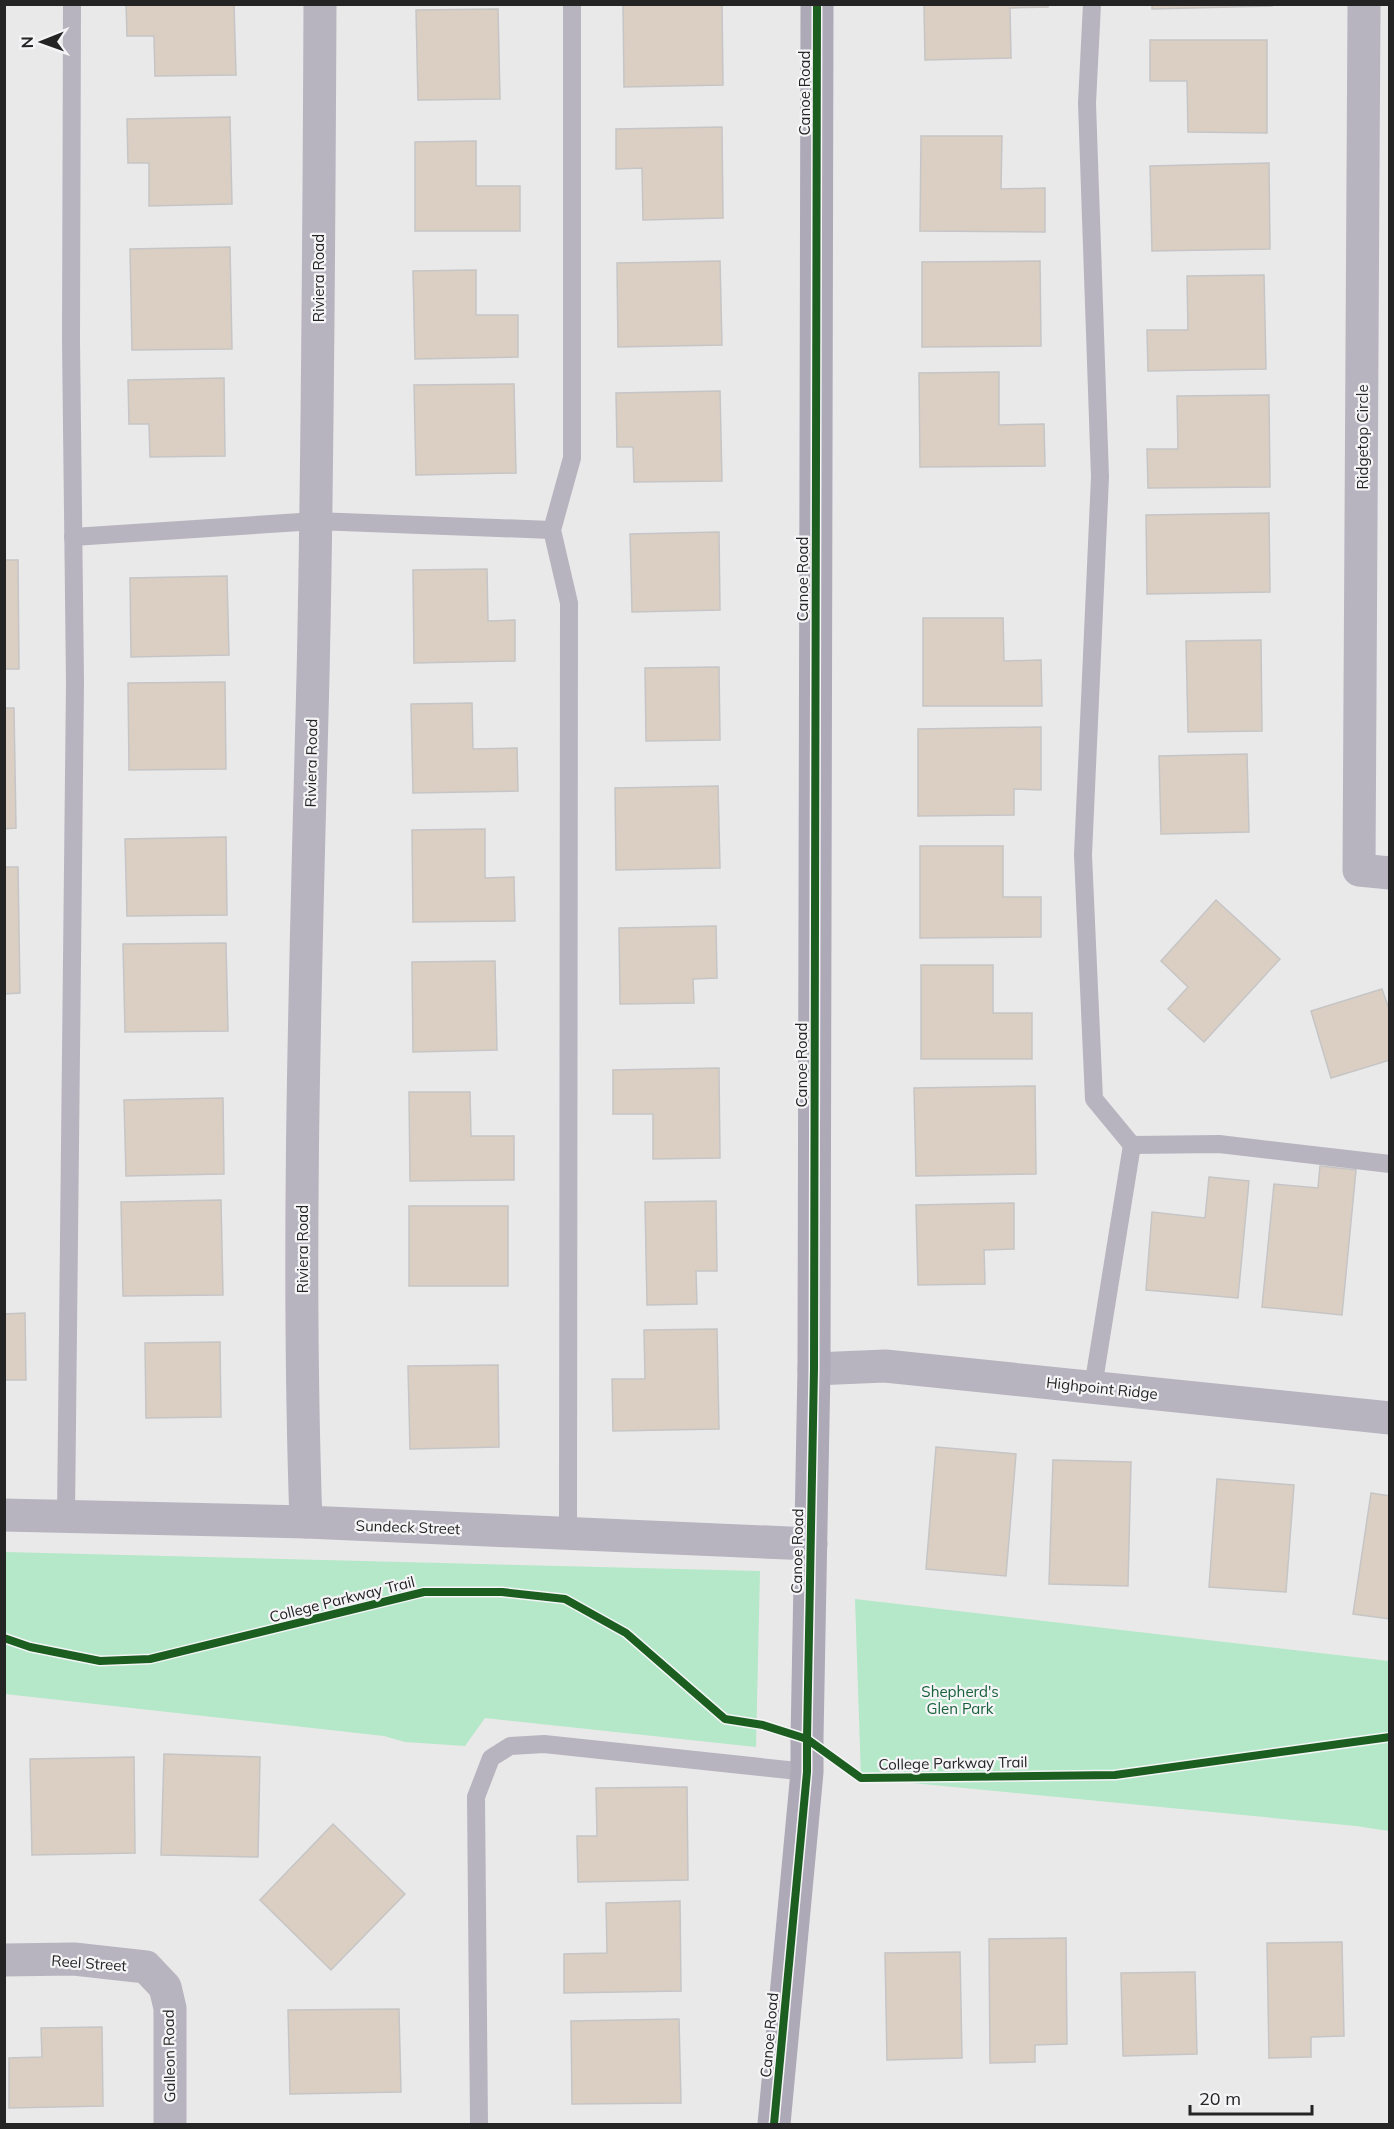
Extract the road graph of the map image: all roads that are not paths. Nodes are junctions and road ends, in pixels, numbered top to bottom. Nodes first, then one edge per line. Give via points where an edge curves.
1 (72, 4) edge
2 (320, 4) edge
3 (572, 4) edge
4 (818, 4) edge
5 (1092, 4) edge
6 (1364, 4) edge
7 (316, 521) junction
8 (552, 530) junction
9 (73, 537) junction
10 (1374, 871) edge
11 (1132, 1145) junction
12 (1389, 1164) edge
13 (814, 1369) junction
14 (1093, 1387) junction
15 (1389, 1418) edge
16 (4, 1515) edge
17 (66, 1516) junction
18 (306, 1522) junction
19 (568, 1534) junction
20 (811, 1544) junction
21 (807, 1772) junction
22 (4, 1960) edge
23 (165, 1987) joint
24 (170, 2124) edge
25 (479, 2124) edge
26 (774, 2124) edge

1 - 9 lane
2 - 7 street, Riviera Road
3 - 8 lane via 572,458
4 - 13 street, Canoe Road
5 - 11 lane via 1087,103 1100,477 1083,855 1094,1098
6 - 10 street, Ridgetop Circle
7 - 8 lane
7 - 9 lane
7 - 18 street, Riviera Road via 302,1154
8 - 19 lane via 569,603
9 - 17 lane via 75,682
11 - 12 lane via 1220,1144
11 - 14 lane
13 - 14 street, Highpoint Ridge via 885,1366
13 - 20 street, Canoe Road
14 - 15 street, Highpoint Ridge
16 - 17 street, Sundeck Street
17 - 18 street, Sundeck Street
18 - 19 street, Sundeck Street
19 - 20 street, Sundeck Street
20 - 21 street, Canoe Road
21 - 25 lane via 544,1744 510,1746 491,1758 476,1797
21 - 26 street, Canoe Road
22 - 23 street, Reel Street via 74,1959 146,1968
23 - 24 street, Galleon Road via 170,2008

